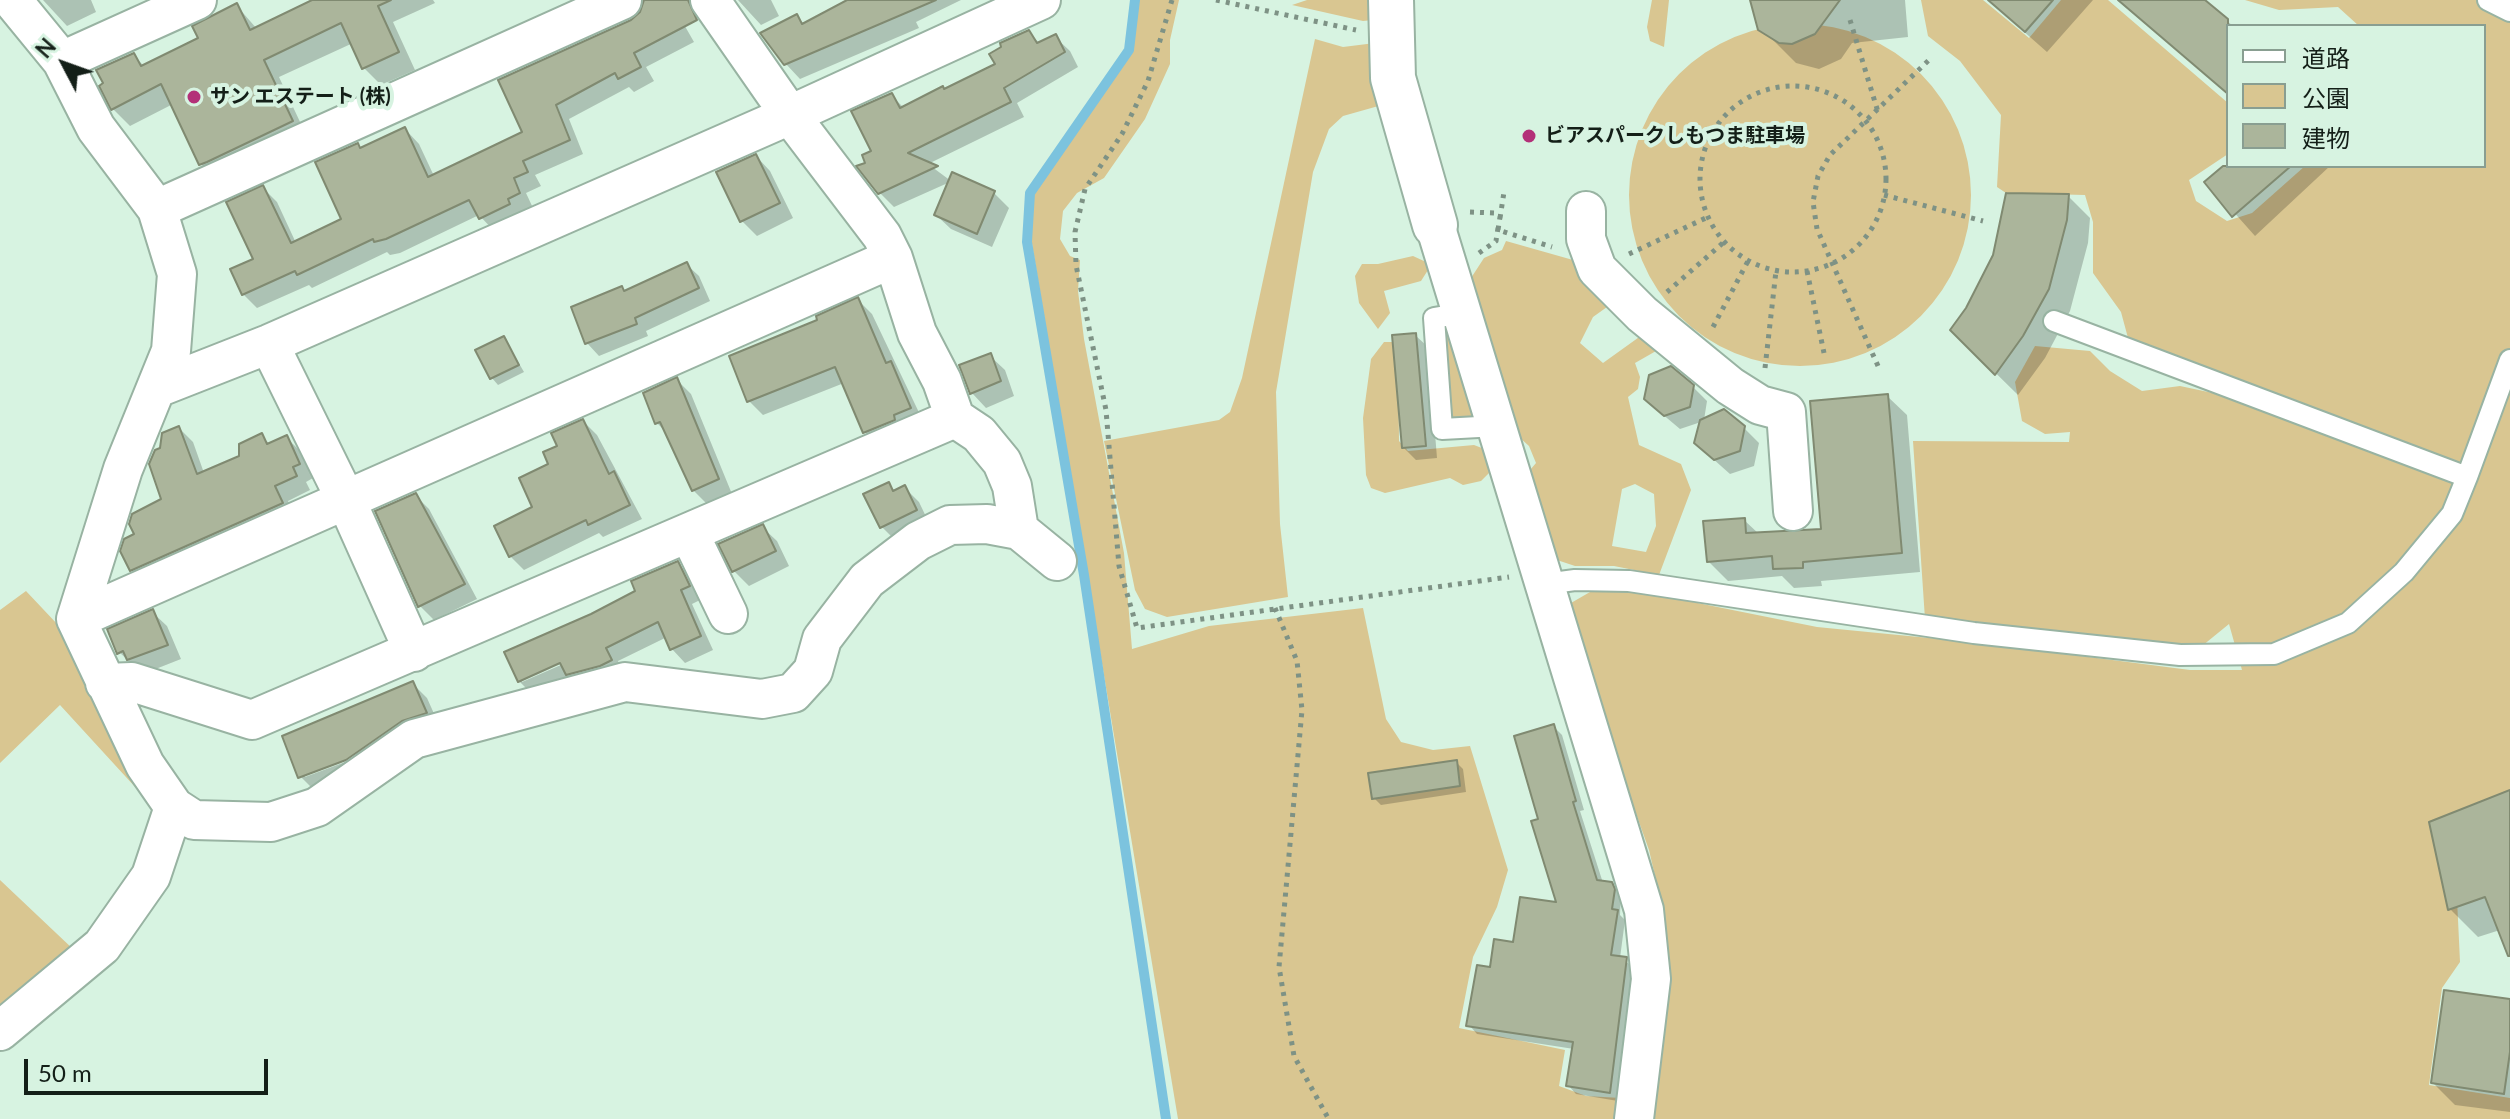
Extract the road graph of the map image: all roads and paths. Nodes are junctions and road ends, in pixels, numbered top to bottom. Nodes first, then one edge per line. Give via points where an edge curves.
1 (12, 0) edge
2 (197, 0) edge
3 (622, 0) edge
4 (710, 0) edge
5 (1041, 0) edge
6 (1172, 0) edge
7 (1216, 0) edge
8 (2488, 0) edge
9 (2510, 11) edge
10 (1391, 15) edge
11 (1850, 20) dead end
12 (1930, 59) dead end
13 (62, 61) junction
14 (1878, 112) junction
15 (790, 115) junction
16 (1866, 120) junction
17 (1504, 192) dead end
18 (1884, 195) junction
19 (157, 209) junction
20 (1586, 211) dead end
21 (1500, 217) junction
22 (1708, 217) junction
23 (1983, 221) dead end
24 (1498, 230) junction
25 (1724, 242) junction
26 (1441, 244) junction
27 (893, 258) junction
28 (1593, 260) junction
29 (1748, 261) junction
30 (1832, 264) junction
31 (1776, 270) junction
32 (1807, 271) junction
33 (1463, 313) junction
34 (1642, 314) junction
35 (2054, 321) dead end
36 (269, 344) junction
37 (1824, 353) dead end
38 (1696, 359) junction
39 (2510, 360) edge
40 (1878, 366) dead end
41 (157, 388) junction
42 (1760, 405) junction
43 (955, 418) junction
44 (1497, 426) junction
45 (2467, 477) junction
46 (345, 498) junction
47 (1793, 511) dead end
48 (1019, 530) junction
49 (689, 533) junction
50 (1057, 561) dead end
51 (1543, 578) junction
52 (1275, 608) junction
53 (728, 614) dead end
54 (76, 619) junction
55 (414, 652) junction
56 (105, 683) junction
57 (174, 807) junction
58 (0, 1031) edge
59 (1328, 1118) edge
60 (1634, 1119) edge

1 - 13 street
2 - 13 street
3 - 19 street
4 - 15 street
5 - 15 street
6 - 52 path via 1148,81 1122,134 1085,189 1075,232 1076,265 1106,410 1119,566 1137,628
7 - 10 path via 1343,30
8 - 9 lane
10 - 26 street via 1393,78
11 - 14 path
12 - 14 path
13 - 19 street via 96,128
14 - 16 path
15 - 27 street
15 - 36 street
16 - 18 path via 1880,144
16 - 22 path via 1838,97 1808,87 1778,87 1750,96 1726,114 1709,138 1700,167
16 - 30 path via 1830,155 1818,176 1813,202 1817,229
17 - 21 path
18 - 23 path
18 - 30 path via 1868,236
19 - 41 street via 177,274 171,351
20 - 28 street
21 - 24 path
21 - 26 path via 1474,211
22 - 25 path
22 - 28 path
24 - 26 path via 1496,241 1485,251
24 - 28 path
25 - 29 path
25 - 34 path
26 - 33 street
27 - 43 street via 917,333
27 - 46 street
28 - 34 street
29 - 31 path
29 - 38 path
30 - 32 path
30 - 40 path
31 - 32 path
31 - 42 path
32 - 37 path
33 - 44 street
33 - 44 lane via 1434,318 1442,429
34 - 38 street
35 - 45 lane
36 - 41 street
36 - 46 street
38 - 42 street
39 - 45 lane
41 - 54 street via 123,469
42 - 47 street via 1786,412
43 - 48 street via 979,434 1002,462
43 - 49 street
44 - 51 street
45 - 51 lane via 2452,514 2404,572 2348,623 2274,654 2180,655 1990,634 1629,581
46 - 54 street
46 - 55 street
48 - 50 street
48 - 57 street via 950,525 918,541 867,580 822,639 813,671 793,693 762,699 625,682 414,739 317,807 271,822 194,820
49 - 53 street
49 - 55 street
51 - 52 path
51 - 60 street via 1644,910 1651,979
52 - 59 path via 1297,661 1302,710 1279,967 1294,1056
54 - 56 street
55 - 56 street via 252,720 132,682
56 - 57 street via 145,765
57 - 58 street via 151,876 102,946

